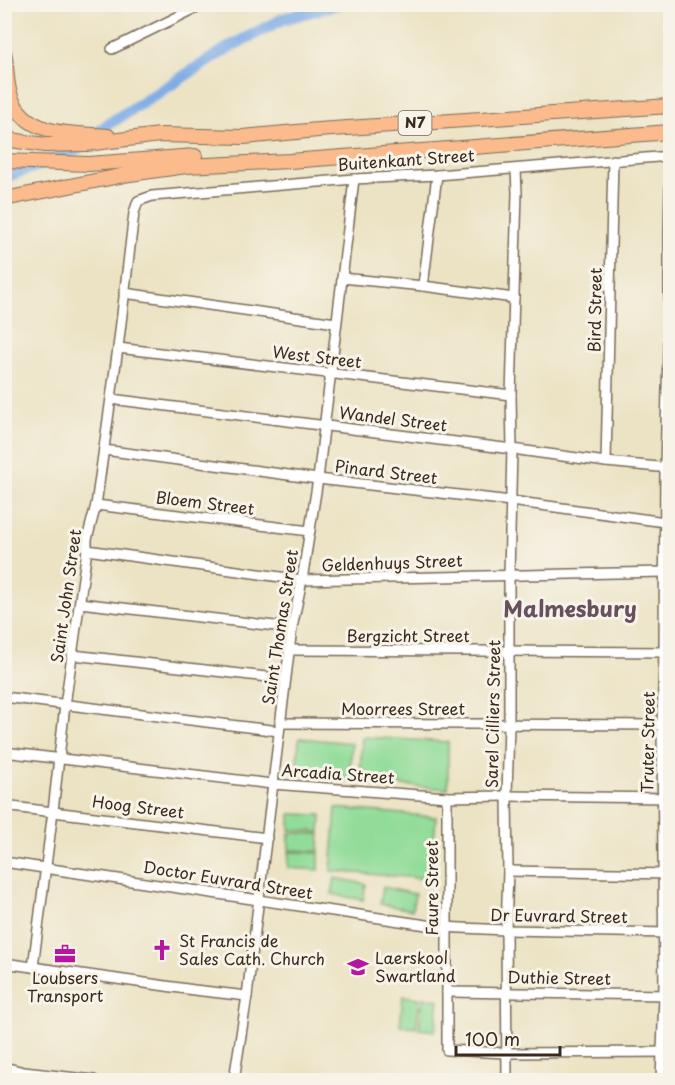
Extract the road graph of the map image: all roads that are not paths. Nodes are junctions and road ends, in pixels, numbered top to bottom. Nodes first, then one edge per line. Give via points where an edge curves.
1 (204, 4) edge
2 (112, 49) dead end
3 (4, 52) edge
4 (670, 106) edge
5 (670, 132) edge
6 (136, 138) junction
7 (4, 139) edge
8 (670, 156) edge
9 (613, 160) junction
10 (4, 161) edge
11 (290, 161) junction
12 (516, 169) junction
13 (437, 175) junction
14 (354, 178) junction
15 (670, 187) edge
16 (144, 198) joint
17 (4, 199) edge
18 (670, 234) edge
19 (342, 278) junction
20 (423, 285) junction
21 (124, 292) junction
22 (514, 298) junction
23 (670, 313) edge
24 (336, 323) junction
25 (118, 348) junction
26 (330, 374) junction
27 (669, 391) edge
28 (511, 395) junction
29 (111, 399) junction
30 (324, 425) junction
31 (512, 449) junction
32 (104, 450) junction
33 (606, 462) junction
34 (668, 468) edge
35 (318, 479) junction
36 (511, 501) junction
37 (96, 505) junction
38 (665, 522) junction
39 (310, 531) junction
40 (87, 550) junction
41 (664, 572) junction
42 (509, 575) junction
43 (302, 580) junction
44 (80, 603) junction
45 (292, 628) junction
46 (290, 650) junction
47 (509, 651) junction
48 (667, 652) edge
49 (73, 655) junction
50 (285, 679) junction
51 (4, 697) edge
52 (65, 705) junction
53 (509, 724) junction
54 (666, 724) edge
55 (280, 727) junction
56 (4, 752) edge
57 (59, 758) junction
58 (272, 784) junction
59 (507, 796) junction
60 (447, 797) junction
61 (666, 798) edge
62 (4, 806) edge
63 (53, 811) junction
64 (267, 838) junction
65 (4, 862) edge
66 (45, 867) junction
67 (508, 871) junction
68 (666, 874) edge
69 (258, 900) junction
70 (446, 928) junction
71 (506, 930) junction
72 (667, 933) edge
73 (4, 963) edge
74 (33, 967) junction
75 (447, 992) junction
76 (507, 993) junction
77 (667, 995) edge
78 (247, 996) junction
79 (666, 1052) edge
80 (506, 1053) junction
81 (5, 1067) edge
82 (21, 1078) edge
83 (94, 1080) edge
84 (234, 1080) edge
85 (507, 1080) edge
86 (661, 1080) edge

1 - 2 street
3 - 6 highway via 15,105 31,122 52,131
4 - 6 highway, N7 via 243,137
5 - 11 highway, N7
6 - 7 highway, N7 via 45,145
8 - 9 street, Buitenkant Street
9 - 12 street, Buitenkant Street
9 - 33 street, Bird Street
10 - 11 highway, N7 via 89,164 202,156
11 - 17 highway via 186,166
12 - 13 street, Buitenkant Street
12 - 22 street, Sarel Cilliers Street
13 - 14 street, Buitenkant Street
13 - 20 street
14 - 16 street, Buitenkant Street
14 - 19 street, Saint Thomas Street
15 - 18 street, Truter Street
16 - 21 street, Saint John Street via 138,201 134,213
18 - 23 street, Truter Street
19 - 20 street
19 - 24 street, Saint Thomas Street
20 - 22 street
21 - 24 street
21 - 25 street, Saint John Street
22 - 28 street, Sarel Cilliers Street
23 - 27 street, Truter Street
24 - 26 street, Saint Thomas Street
25 - 26 street, West Street
25 - 29 street, Saint John Street
26 - 28 street, West Street
26 - 30 street, Saint Thomas Street
27 - 34 street, Truter Street
28 - 31 street, Sarel Cilliers Street
29 - 30 street, Wandel Street
29 - 32 street, Saint John Street
30 - 31 street, Wandel Street
30 - 35 street, Saint Thomas Street
31 - 33 street, Wandel Street
31 - 36 street, Sarel Cilliers Street
32 - 35 street, Pinard Street
32 - 37 street, Saint John Street
33 - 34 street, Wandel Street
34 - 38 street, Truter Street
35 - 36 street, Pinard Street
35 - 39 street, Saint Thomas Street
36 - 38 street, Pinard Street
36 - 42 street, Sarel Cilliers Street
37 - 39 street, Bloem Street
37 - 40 street, Saint John Street
38 - 41 street, Truter Street
39 - 43 street, Saint Thomas Street
40 - 43 street, Geldenhuys Street
40 - 44 street, Saint John Street
41 - 42 street, Geldenhuys Street
41 - 48 street, Truter Street
42 - 43 street, Geldenhuys Street
42 - 47 street, Sarel Cilliers Street
43 - 45 street, Saint Thomas Street
44 - 45 street
44 - 49 street, Saint John Street
45 - 46 street, Saint Thomas Street
46 - 47 street, Bergzicht Street
46 - 50 street, Saint Thomas Street
47 - 48 street, Bergzicht Street
47 - 53 street, Sarel Cilliers Street
48 - 54 street, Truter Street
49 - 50 street
49 - 52 street, Saint John Street
50 - 55 street, Saint Thomas Street
51 - 52 street, Moorrees Street
52 - 55 street, Moorrees Street
52 - 57 street, Saint John Street
53 - 54 street, Moorrees Street
53 - 55 street, Moorrees Street
53 - 59 street, Sarel Cilliers Street
54 - 61 street, Truter Street
55 - 58 street, Saint Thomas Street
56 - 57 street, Arcadia Street
57 - 58 street, Arcadia Street
57 - 63 street, Saint John Street
58 - 60 street, Arcadia Street
58 - 64 street, Saint Thomas Street
59 - 60 street, Arcadia Street
59 - 61 street, Arcadia Street
59 - 67 street, Sarel Cilliers Street
60 - 70 street, Faure Street
61 - 68 street, Truter Street
62 - 63 street, Hoog Street
63 - 64 street, Hoog Street
63 - 66 street, Saint John Street
64 - 69 street, Saint Thomas Street
65 - 66 street, Doctor Euvrard Street
66 - 69 street, Doctor Euvrard Street
66 - 74 street, Saint John Street
67 - 68 street
67 - 71 street, Sarel Cilliers Street
68 - 72 street, Truter Street
69 - 70 street, Doctor Euvrard Street
69 - 78 street, Saint Thomas Street
70 - 71 street, Dr Euvrard Street
70 - 75 street, Faure Street
71 - 72 street, Dr Euvrard Street
71 - 76 street, Sarel Cilliers Street
72 - 77 street, Truter Street
73 - 74 street
74 - 78 street
75 - 76 street, Duthie Street
75 - 80 street, Faure Street via 447,1050
76 - 77 street, Duthie Street
76 - 80 street, Sarel Cilliers Street
77 - 79 street, Truter Street
78 - 84 street, Saint Thomas Street
79 - 80 street
79 - 86 street, Truter Street
80 - 85 street, Sarel Cilliers Street
81 - 82 street
82 - 83 street

